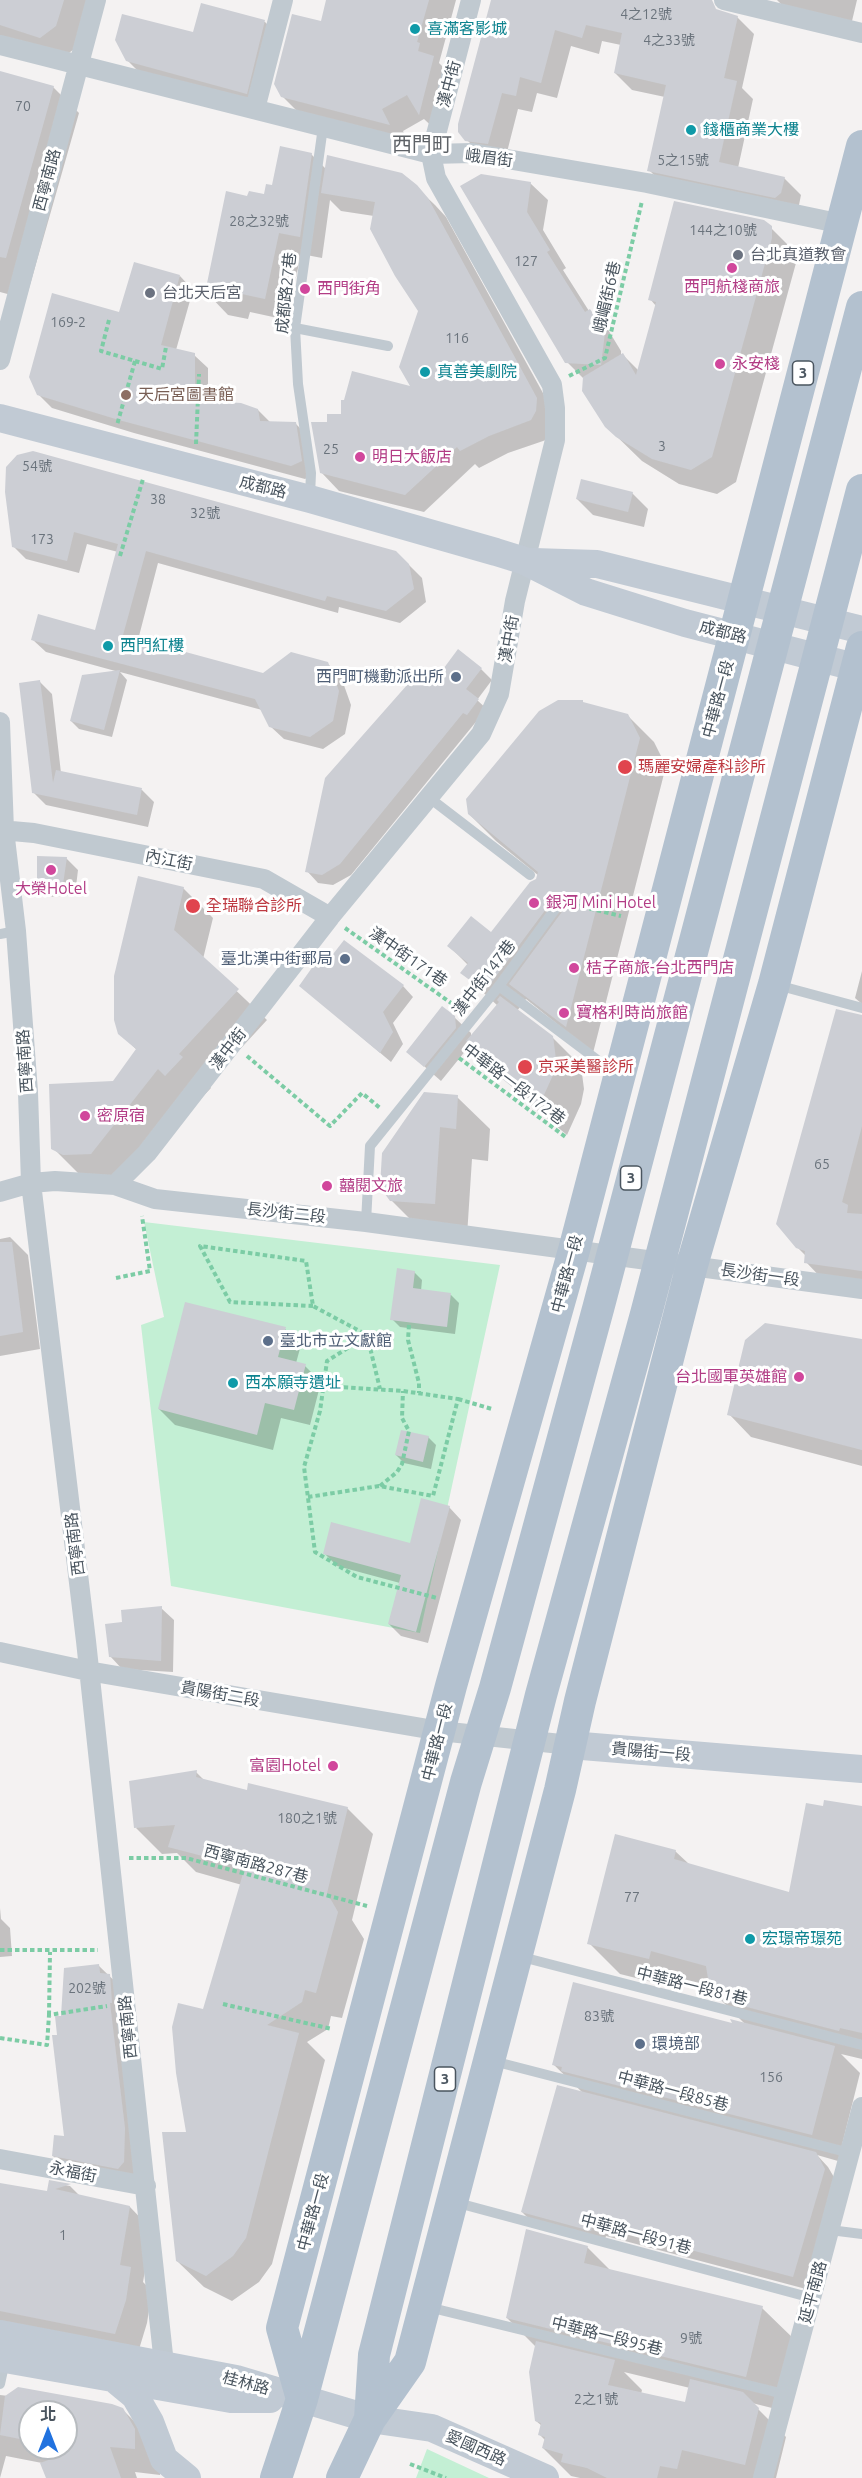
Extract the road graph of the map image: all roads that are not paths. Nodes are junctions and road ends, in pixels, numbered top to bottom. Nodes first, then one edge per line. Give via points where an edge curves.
1 (96, 0) edge
2 (283, 0) edge
3 (471, 0) edge
4 (724, 0) edge
5 (862, 33) edge
6 (0, 45) edge
7 (80, 63) junction
8 (255, 109) junction
9 (323, 127) junction
10 (862, 146) edge
11 (431, 154) junction
12 (842, 224) junction
13 (862, 307) edge
14 (295, 328) junction
15 (388, 346) dead end
16 (0, 360) edge
17 (0, 418) edge
18 (862, 490) edge
19 (310, 500) junction
20 (525, 561) junction
21 (744, 599) junction
22 (784, 610) junction
23 (828, 621) junction
24 (862, 630) edge
25 (735, 635) junction
26 (774, 645) junction
27 (818, 658) junction
28 (860, 661) edge
29 (0, 724) edge
30 (427, 796) junction
31 (2, 830) edge
32 (530, 875) dead end
33 (561, 901) road end
34 (330, 917) junction
35 (8, 932) edge
36 (774, 984) junction
37 (499, 986) junction
38 (862, 1008) edge
39 (619, 1076) junction
40 (31, 1183) junction
41 (115, 1185) junction
42 (0, 1192) edge
43 (366, 1222) junction
44 (574, 1250) junction
45 (612, 1254) junction
46 (658, 1261) junction
47 (692, 1265) junction
48 (862, 1289) edge
49 (0, 1652) edge
50 (88, 1671) junction
51 (440, 1731) junction
52 (480, 1736) junction
53 (532, 1741) junction
54 (570, 1745) junction
55 (862, 1769) edge
56 (515, 1955) junction
57 (862, 2045) edge
58 (488, 2060) junction
59 (862, 2107) edge
60 (859, 2132) edge
61 (850, 2153) junction
62 (0, 2158) edge
63 (146, 2186) junction
64 (451, 2201) junction
65 (830, 2230) junction
66 (862, 2234) edge
67 (812, 2298) junction
68 (424, 2306) junction
69 (1, 2359) edge
70 (164, 2364) junction
71 (112, 2377) junction
72 (784, 2394) junction
73 (302, 2399) junction
74 (370, 2419) junction
75 (187, 2478) edge
76 (276, 2478) edge
77 (342, 2478) edge
78 (545, 2478) edge
79 (763, 2478) edge

1 - 7 street, 西寧南路
2 - 8 street
3 - 11 street, 漢中街
4 - 5 street
6 - 7 street, 峨眉街
7 - 8 street, 峨眉街
7 - 16 street, 西寧南路
8 - 9 street, 峨眉街
9 - 11 street, 峨眉街
9 - 14 lane, 成都路27巷
10 - 12 main road, 中華路一段 / 3
11 - 12 street, 峨眉街 via 472,153 646,183
11 - 20 street, 漢中街 via 436,178 552,385 555,440
12 - 21 main road, 中華路一段 / 3
13 - 22 main road, 3
14 - 15 lane
14 - 19 lane, 成都路27巷 via 298,384 311,473
17 - 19 main road, 成都路
18 - 23 main road, 3
19 - 20 main road, 成都路
20 - 21 main road, 成都路 via 597,564
20 - 25 main road, 成都路 via 586,592
20 - 30 street, 漢中街 via 499,694 481,734
21 - 22 main road, 成都路
21 - 25 main road, 中華路一段 / 3
22 - 23 main road, 成都路
22 - 26 main road, 3
23 - 24 main road, 成都路
23 - 27 main road, 3
25 - 26 main road, 成都路
25 - 39 main road, 中華路一段 / 3
26 - 27 main road, 成都路
26 - 45 main road, 3
27 - 28 main road, 成都路
27 - 46 main road, 3
28 - 36 main road, 3
29 - 31 street, 西寧南路
30 - 32 lane
30 - 34 street, 漢中街
31 - 34 street, 內江街 via 264,879
31 - 35 street, 西寧南路
33 - 37 lane, 漢中街147巷
34 - 41 street, 漢中街 via 147,1154
35 - 40 street, 西寧南路 via 28,1092
36 - 38 lane
36 - 47 main road, 3
37 - 39 lane
37 - 43 lane, 漢中街147巷 via 370,1146
39 - 44 main road, 中華路一段 / 3
40 - 41 street, 長沙街二段
40 - 42 street, 長沙街二段
40 - 50 street, 西寧南路
41 - 43 street, 長沙街二段 via 155,1199
43 - 44 street, 長沙街二段
44 - 45 street, 長沙街二段
44 - 51 main road, 中華路一段 / 3
45 - 46 street, 長沙街一段
45 - 52 main road, 3
46 - 47 street, 長沙街一段
46 - 53 main road, 3
47 - 48 street, 長沙街一段
47 - 54 main road, 3
49 - 50 street, 貴陽街二段
50 - 51 street, 貴陽街二段
50 - 63 street, 西寧南路
51 - 52 street, 貴陽街一段
51 - 73 main road, 中華路一段 / 3 via 282,2328
52 - 53 street, 貴陽街一段
52 - 73 main road, 3
53 - 54 street, 貴陽街一段
53 - 74 main road, 3 via 374,2355
54 - 55 main road, 貴陽街一段
54 - 56 main road, 3
56 - 57 lane, 中華路一段81巷
56 - 58 main road, 3
58 - 61 lane, 中華路一段85巷
58 - 64 main road, 3
59 - 60 street, 延平南路
60 - 61 street, 延平南路
61 - 65 street, 延平南路
62 - 63 street, 永福街
63 - 70 street, 西寧南路
64 - 67 lane, 中華路一段91巷
64 - 68 main road, 3
65 - 66 lane
65 - 67 street, 延平南路
67 - 72 street, 延平南路
68 - 72 lane, 中華路一段95巷
68 - 74 main road, 3 via 410,2362
69 - 70 main road, 桂林路 via 120,2358
69 - 71 main road, 桂林路
70 - 73 main road, 桂林路 via 236,2379
71 - 73 main road, 桂林路 via 231,2399
71 - 75 main road via 135,2396 164,2459
72 - 79 street, 延平南路
73 - 74 main road, 愛國西路
73 - 76 main road, 3
74 - 77 main road, 3
74 - 78 main road, 愛國西路 via 432,2428

